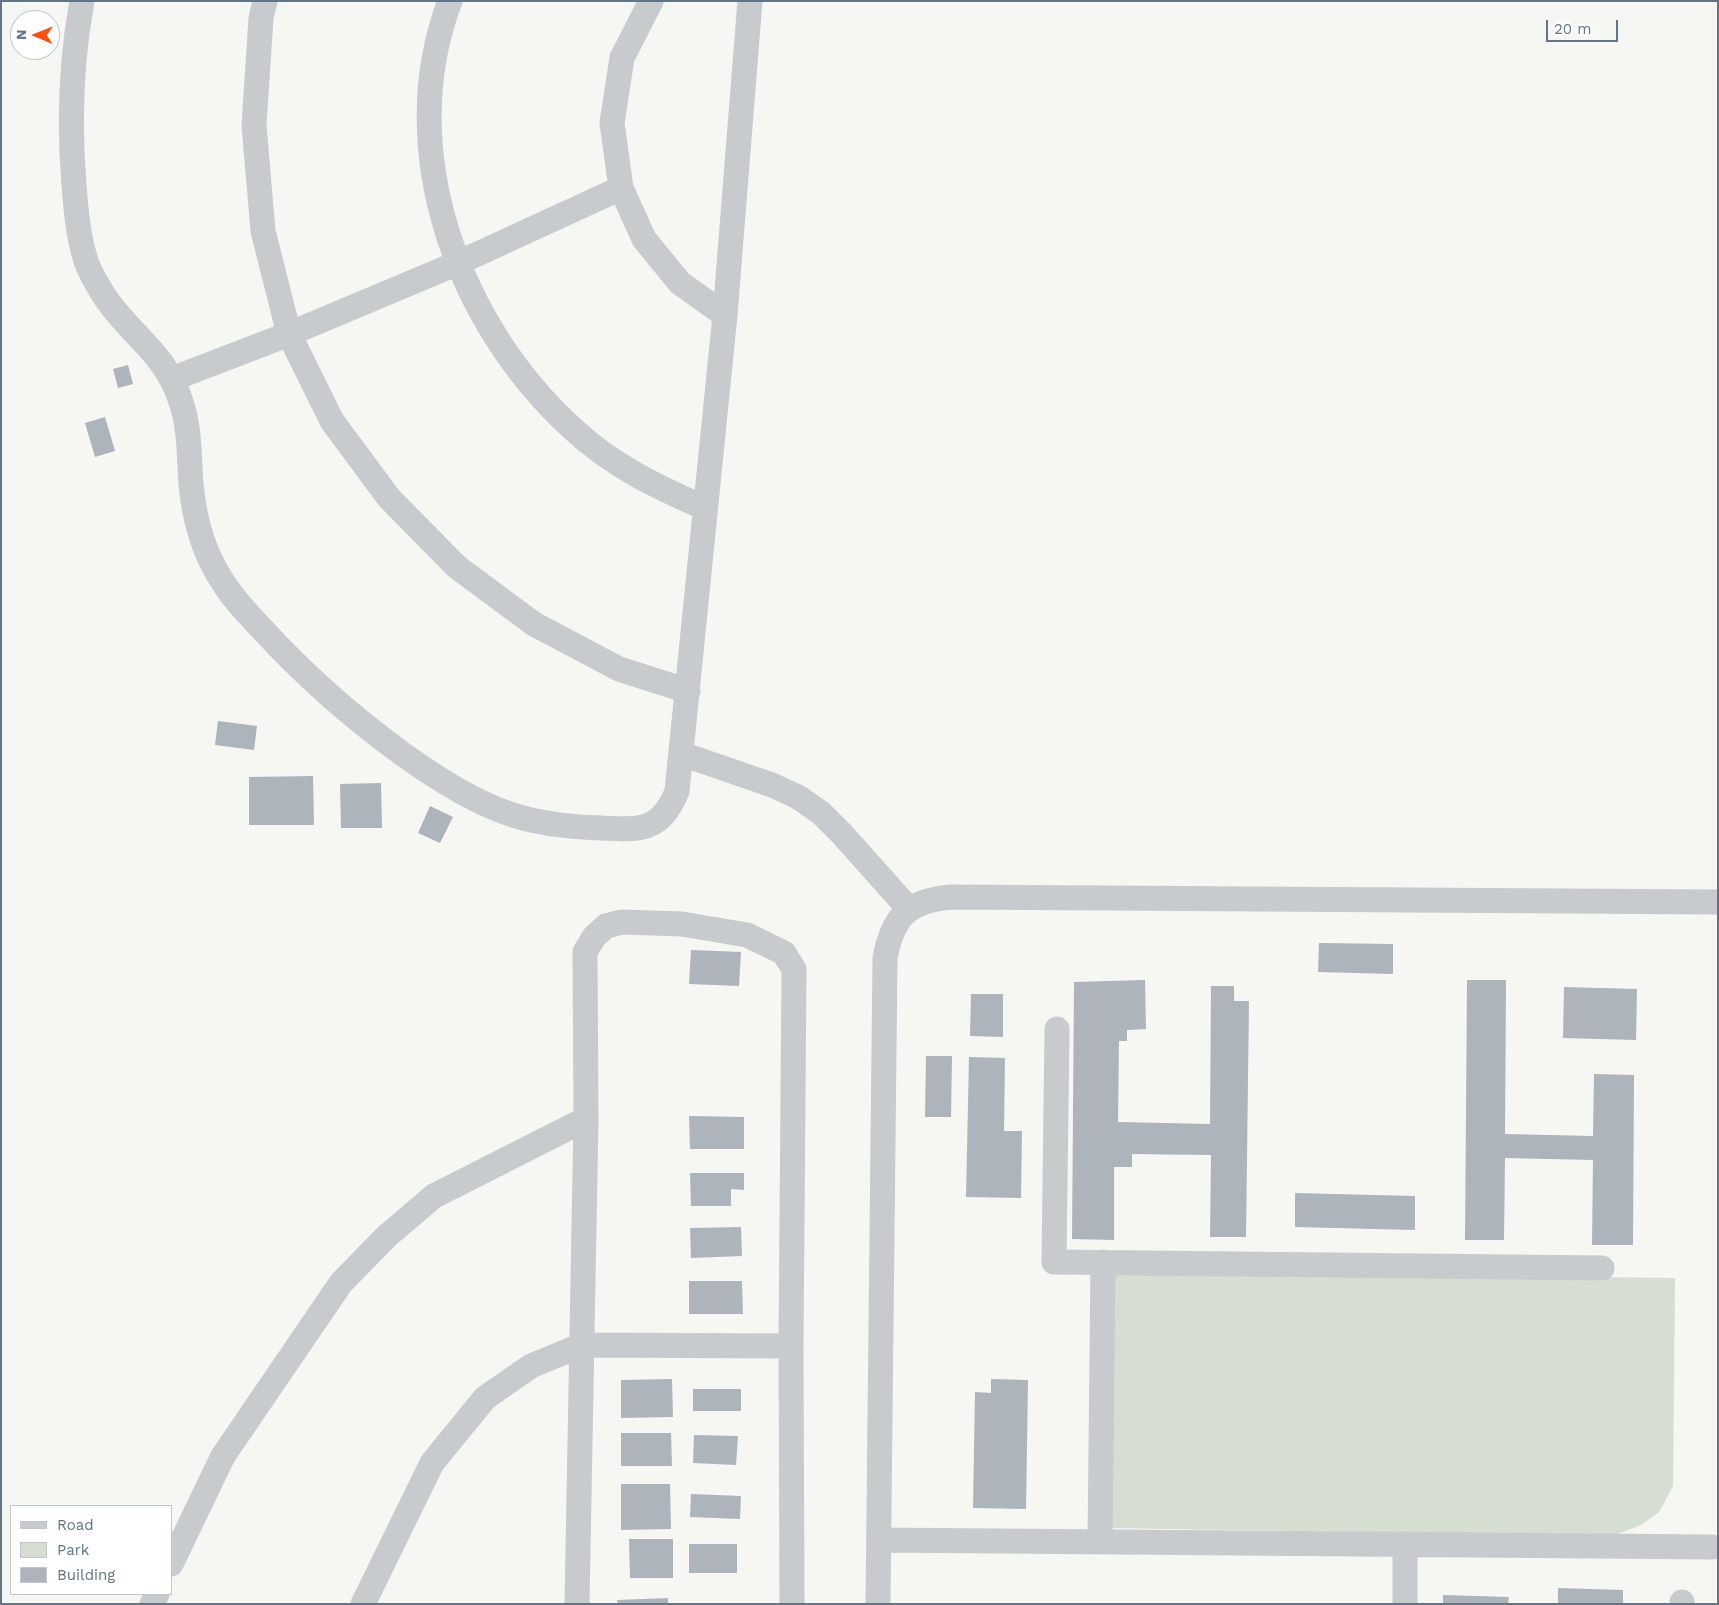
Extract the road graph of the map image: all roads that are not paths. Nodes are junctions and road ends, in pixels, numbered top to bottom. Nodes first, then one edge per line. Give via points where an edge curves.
1 (82, 1) edge
2 (265, 1) edge
3 (450, 1) edge
4 (651, 1) edge
5 (750, 1) edge
6 (621, 188) junction
7 (458, 263) junction
8 (725, 315) junction
9 (289, 334) junction
10 (172, 379) junction
11 (705, 508) junction
12 (688, 691) junction
13 (682, 754) junction
14 (1718, 902) edge
15 (909, 909) junction
16 (1057, 1029) dead end
17 (586, 1119) junction
18 (1103, 1262) junction
19 (1602, 1268) dead end
20 (582, 1345) junction
21 (791, 1346) junction
22 (879, 1540) junction
23 (1100, 1542) junction
24 (1405, 1544) junction
25 (1712, 1547) dead end
26 (172, 1562) edge
27 (363, 1604) edge
28 (577, 1604) edge
29 (792, 1604) edge
30 (878, 1604) edge
31 (1404, 1604) edge

1 - 10 street via 74,62 72,163 76,214 86,261 107,300 156,353
2 - 9 street via 254,125 263,231
3 - 7 street via 431,73 430,138 438,201
4 - 6 street via 622,58 612,123
5 - 8 street
6 - 7 street
6 - 8 street via 644,239 680,283
7 - 9 street
7 - 11 street via 479,310 506,354 543,400 614,462 658,488
8 - 11 street
9 - 10 street
9 - 12 street via 332,421 389,498 457,567 543,628 619,669
10 - 13 street via 186,418 195,513 208,555 222,582 301,670 380,738 466,795 510,814 581,827 635,830 662,817 672,805
11 - 12 street
12 - 13 street
13 - 15 street via 798,797 842,834
14 - 15 street via 952,897 929,899
15 - 22 street via 896,923 888,940 885,958
16 - 18 street via 1054,1262
17 - 20 street
17 - 21 street via 585,952 606,926 622,922 682,924 747,936 784,953 794,969
17 - 26 street via 434,1196 387,1236 341,1283 223,1456
18 - 19 street
18 - 23 street
20 - 21 street
20 - 27 street via 531,1366 485,1398 432,1463
20 - 28 street
21 - 29 street
22 - 23 street
22 - 30 street
23 - 24 street
24 - 25 street
24 - 31 street

